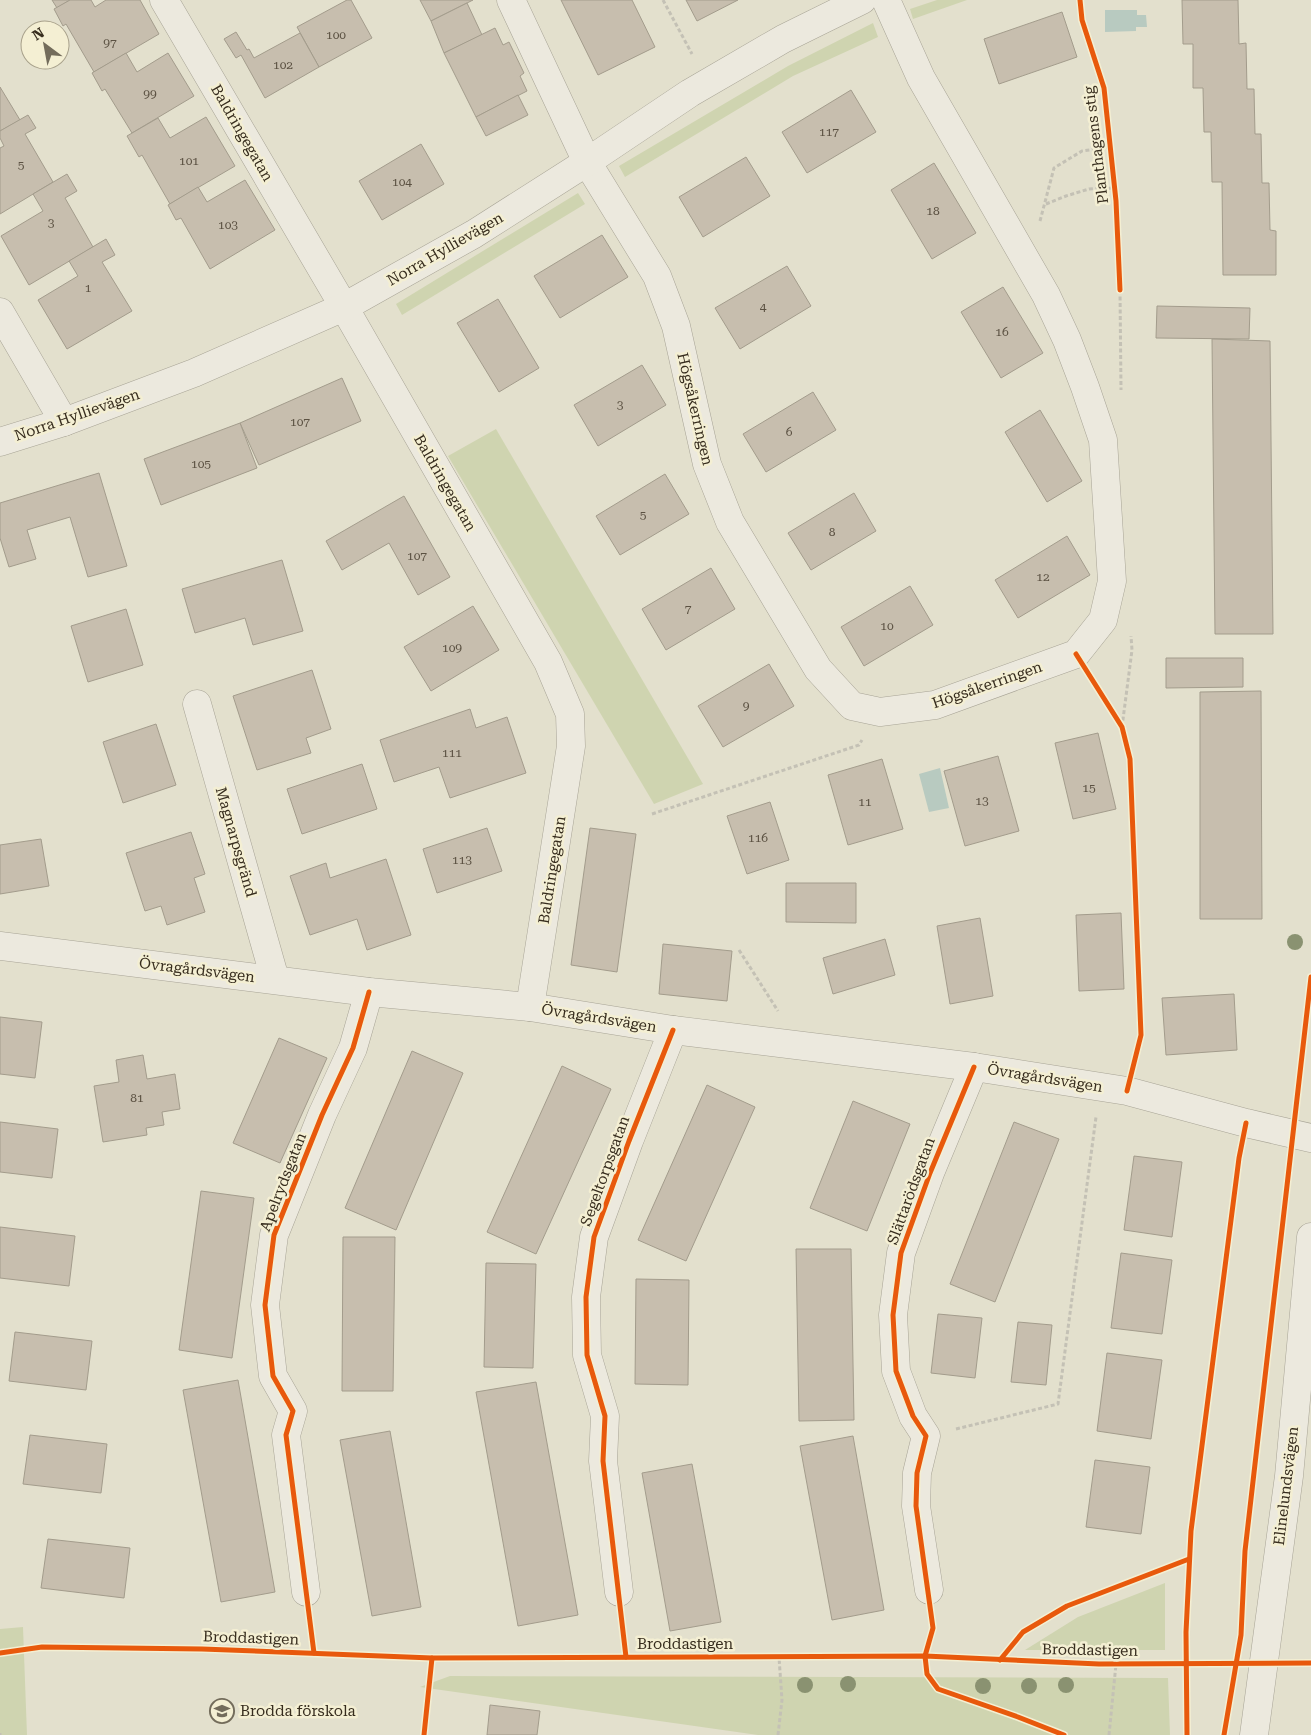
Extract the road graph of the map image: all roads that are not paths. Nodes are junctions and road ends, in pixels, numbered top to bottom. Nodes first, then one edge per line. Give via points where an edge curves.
1 (164, 0) edge
2 (511, 0) edge
3 (862, 0) edge
4 (886, 0) edge
5 (587, 162) junction
6 (344, 307) junction
7 (0, 312) edge
8 (64, 422) junction
9 (0, 442) edge
10 (197, 704) dead end
11 (0, 946) edge
12 (275, 979) junction
13 (369, 992) junction
14 (530, 1007) junction
15 (673, 1030) junction
16 (974, 1067) junction
17 (1311, 1138) edge
18 (1311, 1236) edge
19 (929, 1590) dead end
20 (306, 1592) dead end
21 (619, 1592) dead end
22 (1254, 1735) edge

1 - 6 street, Baldringegatan
2 - 5 street, Högsåkerringen
3 - 5 street, Norra Hyllievägen via 783,39 690,93
4 - 5 street, Högsåkerringen via 921,78 1046,295 1067,340 1102,440 1112,581 1103,620 1076,654 935,705 880,712 852,706 818,669 730,522 707,464 676,326 657,276
5 - 6 street, Norra Hyllievägen via 474,234
6 - 8 street, Norra Hyllievägen via 194,373
6 - 14 street, Baldringegatan via 548,662 570,714 571,746
7 - 8 street
8 - 9 street, Norra Hyllievägen
10 - 12 street, Magnarpsgränd
11 - 12 street, Övragårdsvägen
12 - 13 street, Övragårdsvägen
13 - 14 street, Övragårdsvägen
13 - 20 street, Apelrydsgatan via 354,1048 322,1115 274,1235 265,1305 273,1376 293,1411 286,1436
14 - 15 street, Övragårdsvägen
15 - 16 street, Övragårdsvägen
15 - 21 street, Segeltorpsgatan via 594,1237 586,1298 587,1355 605,1416 603,1461
16 - 17 street, Övragårdsvägen via 1127,1091 1246,1124
16 - 19 street, Slättarödsgatan via 901,1253 893,1315 896,1371 913,1416 926,1436 917,1473 916,1506
18 - 22 street, Elinelundsvägen via 1289,1476

